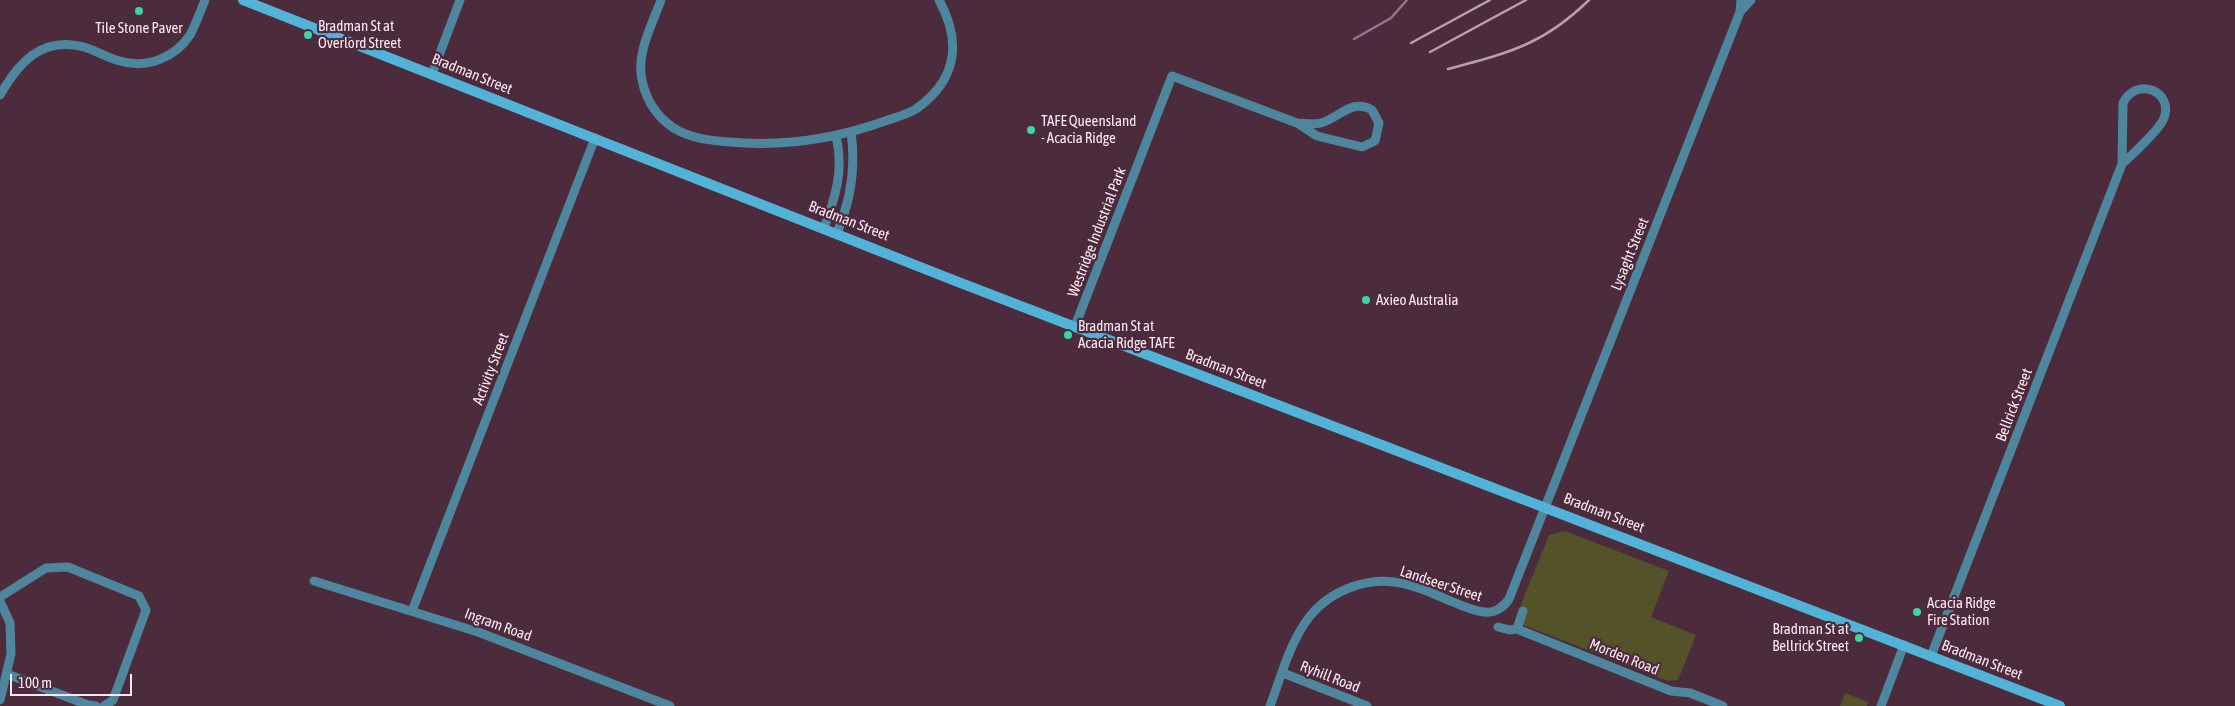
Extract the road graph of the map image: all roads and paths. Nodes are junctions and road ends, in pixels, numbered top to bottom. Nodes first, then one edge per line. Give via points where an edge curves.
1 (204, 0) edge
2 (243, 0) edge
3 (460, 0) edge
4 (661, 0) edge
5 (939, 0) edge
6 (1741, 0) edge
7 (1751, 0) edge
8 (1740, 12) junction
9 (432, 74) junction
10 (0, 95) edge
11 (1296, 123) junction
12 (851, 132) junction
13 (836, 136) junction
14 (595, 138) junction
15 (2122, 164) junction
16 (824, 228) junction
17 (837, 233) junction
18 (1075, 326) junction
19 (1546, 507) junction
20 (314, 581) dead end
21 (0, 597) edge
22 (0, 601) edge
23 (412, 611) junction
24 (1523, 611) dead end
25 (1498, 627) dead end
26 (1517, 629) junction
27 (1904, 645) junction
28 (1931, 656) junction
29 (1282, 673) junction
30 (7, 674) junction
31 (0, 700) edge
32 (96, 706) edge
33 (104, 706) edge
34 (670, 706) edge
35 (1270, 706) edge
36 (1367, 706) edge
37 (1723, 706) edge
38 (1881, 706) edge
39 (2060, 706) edge

1 - 10 street via 190,35 167,57 132,64 82,47 53,46 25,60
2 - 9 main road, Bradman Street
3 - 9 street
4 - 13 street via 644,46 640,68 647,96 667,123 695,138 737,143 776,144
5 - 12 street via 949,19 954,47 951,64 937,90 916,109
6 - 8 street, Lysaght Street
7 - 8 street, Lysaght Street
8 - 19 street, Lysaght Street
9 - 14 main road, Bradman Street
11 - 11 street, Westridge Industrial Park via 1319,123 1350,107 1362,106 1372,110 1379,124 1375,140 1362,147 1317,136
11 - 18 street, Westridge Industrial Park via 1172,76
12 - 13 street
12 - 17 street via 852,179
13 - 16 street via 840,173
14 - 16 main road, Bradman Street
14 - 23 street, Activity Street
15 - 15 street, Bellrick Street via 2123,103 2136,90 2152,90 2163,99 2164,118
15 - 28 street, Bellrick Street
16 - 17 main road, Bradman Street
17 - 18 main road, Bradman Street
18 - 19 main road, Bradman Street via 1340,431
19 - 27 main road, Bradman Street
19 - 29 street, Landseer Street via 1511,596 1502,608 1481,612 1398,582 1359,585 1335,595 1311,615 1296,639
20 - 23 street, Ingram Road
21 - 33 street via 46,568 68,567 139,596 146,610 113,700
22 - 30 street via 10,623 11,654
23 - 34 street, Ingram Road via 478,632
24 - 26 street
25 - 26 street, Morden Road
26 - 37 street, Morden Road via 1671,691 1690,693
27 - 28 main road, Bradman Street
27 - 38 street
28 - 39 main road, Bradman Street
29 - 35 street, Landseer Street
29 - 36 street, Ryhill Road
30 - 31 street
30 - 32 street

